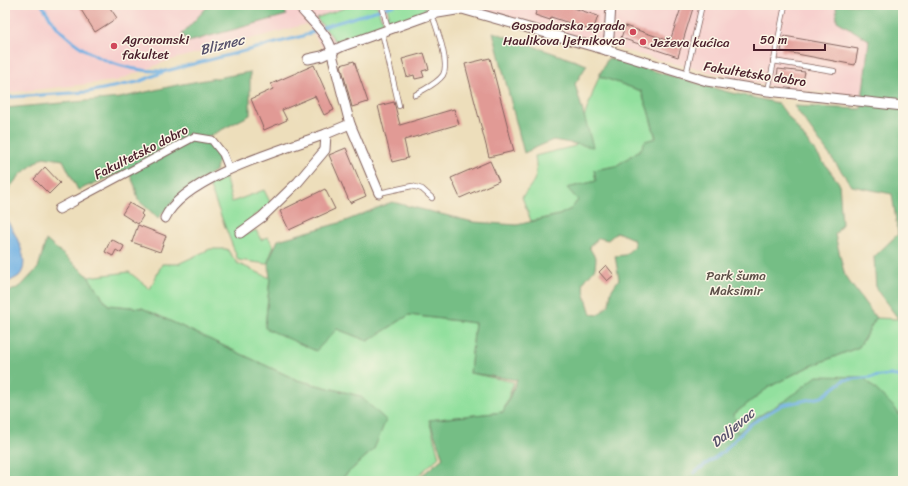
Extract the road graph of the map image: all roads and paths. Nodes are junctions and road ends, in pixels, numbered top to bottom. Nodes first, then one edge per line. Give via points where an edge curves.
1 (298, 5) edge
2 (382, 5) edge
3 (611, 5) edge
4 (785, 5) edge
5 (466, 7) edge
6 (430, 8) edge
7 (701, 9) dead end
8 (385, 31) junction
9 (606, 50) junction
10 (333, 51) junction
11 (308, 59) dead end
12 (774, 61) junction
13 (834, 72) dead end
14 (686, 74) junction
15 (768, 91) junction
16 (415, 95) dead end
17 (399, 106) dead end
18 (903, 106) edge
19 (350, 124) junction
20 (326, 134) junction
21 (230, 169) junction
22 (379, 192) joint
23 (432, 198) dead end
24 (74, 201) joint
25 (59, 209) dead end
26 (165, 218) dead end
27 (240, 233) dead end

1 - 10 street
2 - 8 lane
3 - 9 street
4 - 12 lane
5 - 6 street, Fakultetsko dobro
5 - 9 street, Fakultetsko dobro
6 - 8 street, Fakultetsko dobro
6 - 16 lane via 443,53 444,73
7 - 14 lane
8 - 10 street, Fakultetsko dobro
8 - 17 lane
9 - 14 street, Fakultetsko dobro
10 - 11 street, Fakultetsko dobro
10 - 19 street
12 - 13 lane
12 - 15 lane
14 - 15 street, Fakultetsko dobro via 707,81
15 - 18 street, Fakultetsko dobro
19 - 20 street
19 - 22 street
20 - 21 street
20 - 27 street via 326,150 262,217
21 - 24 street, Fakultetsko dobro via 212,140 194,136
21 - 26 street via 179,200
22 - 23 lane via 412,186
24 - 25 street

